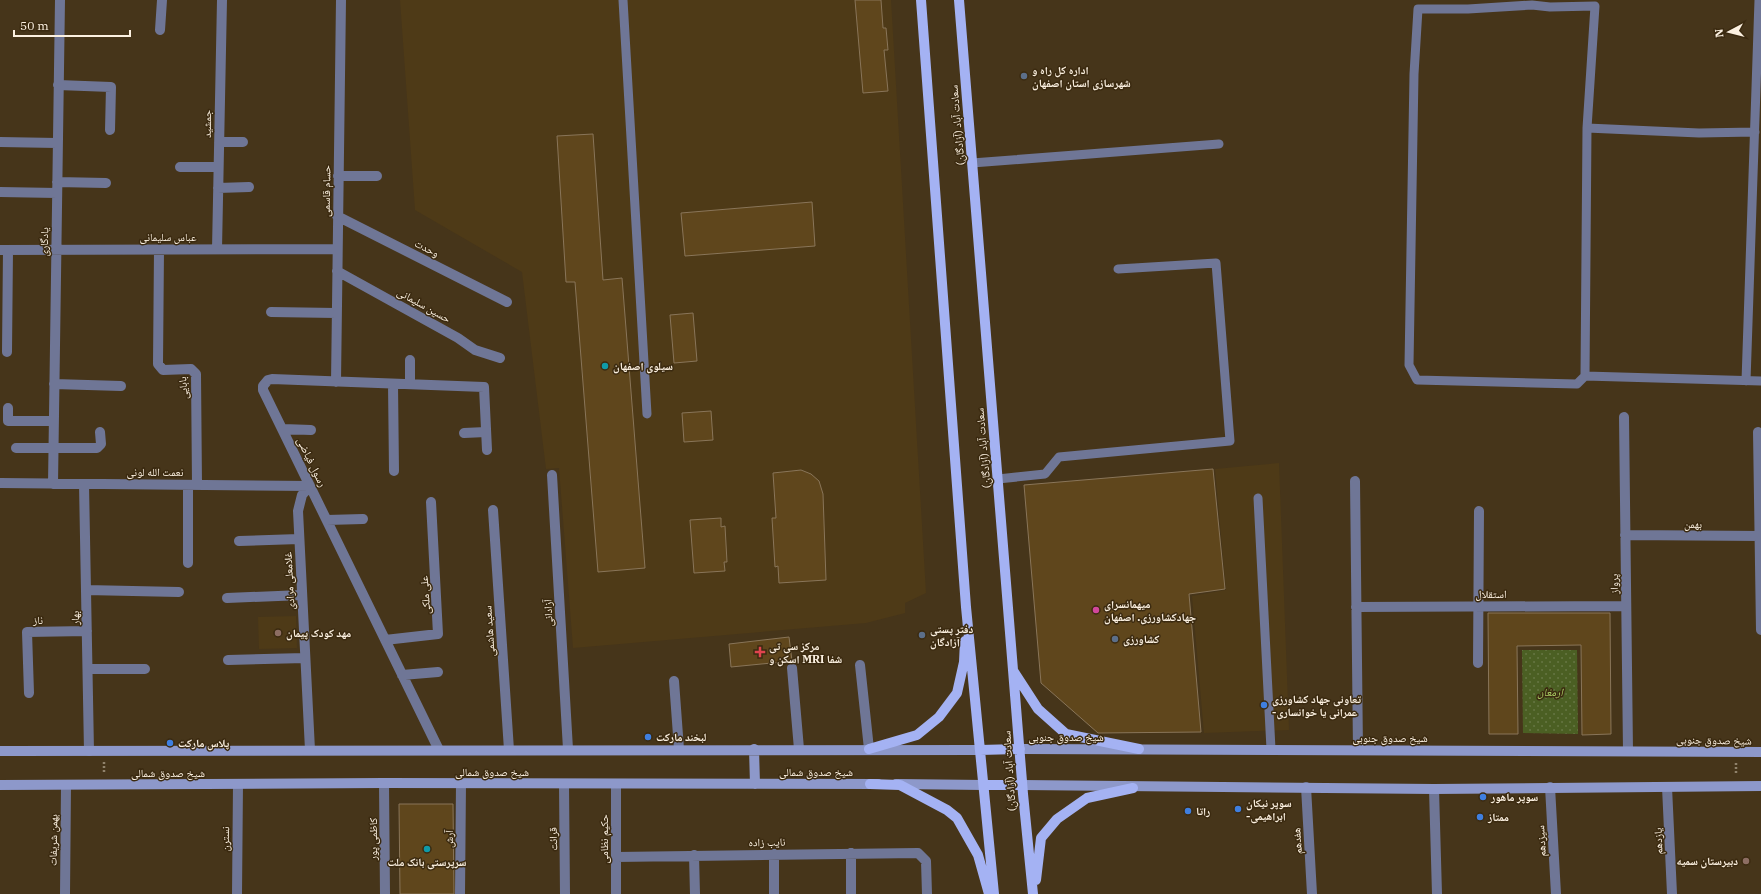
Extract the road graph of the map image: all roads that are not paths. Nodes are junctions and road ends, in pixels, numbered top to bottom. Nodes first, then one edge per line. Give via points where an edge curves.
1 (60, 0) edge
2 (162, 0) edge
3 (222, 0) edge
4 (341, 0) edge
5 (623, 0) edge
6 (921, 0) edge
7 (959, 0) edge
8 (1759, 0) edge
9 (1532, 2) edge
10 (160, 30) dead end
11 (58, 85) junction
12 (1587, 128) junction
13 (110, 130) dead end
14 (1755, 132) junction
15 (0, 142) edge
16 (219, 142) junction
17 (243, 142) dead end
18 (57, 143) junction
19 (1219, 144) dead end
20 (972, 163) junction
21 (180, 167) dead end
22 (218, 167) junction
23 (338, 176) junction
24 (377, 176) dead end
25 (57, 182) junction
26 (106, 183) dead end
27 (250, 187) dead end
28 (218, 188) junction
29 (0, 192) edge
30 (57, 193) junction
31 (337, 216) junction
32 (217, 249) junction
33 (337, 249) junction
34 (4, 250) edge
35 (56, 250) junction
36 (159, 250) junction
37 (1118, 269) dead end
38 (337, 271) junction
39 (507, 302) dead end
40 (271, 312) dead end
41 (336, 312) junction
42 (7, 352) dead end
43 (500, 358) dead end
44 (410, 360) dead end
45 (1585, 376) junction
46 (1746, 380) junction
47 (1761, 381) edge
48 (336, 382) junction
49 (54, 384) junction
50 (393, 384) junction
51 (410, 384) junction
52 (121, 386) dead end
53 (8, 408) dead end
54 (647, 414) dead end
55 (1624, 417) dead end
56 (54, 421) junction
57 (283, 429) junction
58 (311, 430) dead end
59 (100, 432) dead end
60 (486, 432) junction
61 (1758, 432) dead end
62 (464, 433) dead end
63 (16, 448) dead end
64 (53, 448) junction
65 (487, 450) dead end
66 (394, 471) dead end
67 (552, 475) dead end
68 (998, 479) junction
69 (1355, 481) dead end
70 (0, 483) edge
71 (53, 484) junction
72 (84, 484) junction
73 (193, 485) junction
74 (310, 486) junction
75 (1258, 498) dead end
76 (431, 502) dead end
77 (493, 510) dead end
78 (1479, 511) dead end
79 (363, 519) dead end
80 (327, 520) junction
81 (1625, 535) junction
82 (1760, 536) edge
83 (299, 539) junction
84 (239, 541) dead end
85 (188, 563) dead end
86 (86, 590) junction
87 (179, 592) dead end
88 (302, 595) junction
89 (227, 598) dead end
90 (1479, 605) junction
91 (1626, 606) junction
92 (1356, 607) junction
93 (966, 608) junction
94 (1761, 630) edge
95 (87, 631) junction
96 (385, 640) junction
97 (305, 658) junction
98 (228, 660) dead end
99 (1478, 663) dead end
100 (860, 665) dead end
101 (88, 668) junction
102 (792, 668) dead end
103 (145, 669) dead end
104 (1013, 670) junction
105 (438, 672) dead end
106 (402, 675) junction
107 (674, 681) dead end
108 (29, 693) dead end
109 (568, 749) junction
110 (679, 749) junction
111 (754, 749) junction
112 (799, 749) junction
113 (869, 749) junction
114 (1020, 749) junction
115 (1139, 749) junction
116 (1271, 749) junction
117 (310, 750) junction
118 (439, 750) junction
119 (509, 750) junction
120 (980, 750) junction
121 (1358, 750) junction
122 (0, 751) edge
123 (89, 751) junction
124 (1628, 751) junction
125 (1761, 752) edge
126 (384, 783) junction
127 (238, 784) junction
128 (461, 784) junction
129 (564, 784) junction
130 (616, 784) junction
131 (755, 784) junction
132 (870, 784) junction
133 (0, 785) edge
134 (984, 785) junction
135 (66, 786) junction
136 (1022, 786) junction
137 (1761, 786) edge
138 (1306, 787) junction
139 (1550, 787) junction
140 (1667, 787) junction
141 (1133, 788) junction
142 (1434, 789) junction
143 (851, 853) junction
144 (774, 854) junction
145 (694, 855) junction
146 (616, 857) junction
147 (65, 894) edge
148 (237, 894) edge
149 (385, 894) edge
150 (460, 894) edge
151 (565, 894) edge
152 (616, 894) edge
153 (695, 894) edge
154 (774, 894) edge
155 (851, 894) edge
156 (926, 894) edge
157 (989, 894) edge
158 (994, 894) edge
159 (1034, 894) edge
160 (1312, 894) edge
161 (1437, 894) edge
162 (1556, 894) edge
163 (1672, 894) edge

1 - 11 street, یادگاری
2 - 10 street
3 - 16 street, جمشید
4 - 23 street, حسام قاسمی
5 - 54 lane
6 - 93 main road
7 - 20 main road, سعادت آباد (آزادگان)
8 - 14 lane
9 - 12 lane via 1550,7 1595,6
9 - 45 lane via 1468,9 1418,9 1414,74 1409,365 1417,380 1577,384
11 - 13 street via 111,87
11 - 18 street, یادگاری
12 - 14 lane via 1699,133
12 - 45 lane
14 - 46 lane
15 - 18 street
16 - 17 street
16 - 22 street, جمشید
18 - 25 street, یادگاری
19 - 20 lane
20 - 68 main road, سعادت آباد (آزادگان)
21 - 22 street
22 - 28 street, جمشید
23 - 24 street
23 - 31 street, حسام قاسمی
25 - 26 street
25 - 30 street, یادگاری
27 - 28 street
28 - 32 street, جمشید
29 - 30 street
30 - 35 street, یادگاری
31 - 33 street, حسام قاسمی
31 - 39 street, وحدت
32 - 33 street, عباس سلیمانی
32 - 36 street, عباس سلیمانی
33 - 38 street, حسام قاسمی
34 - 35 street, عباس سلیمانی
34 - 42 street
35 - 36 street, عباس سلیمانی
35 - 49 street, یادگاری
36 - 73 street, بابایی via 158,364 163,370 191,369 196,374
37 - 68 lane via 1216,263 1230,441 1059,458 1045,474
38 - 41 street, حسام قاسمی
38 - 43 street, حسین سلیمانی via 475,350
40 - 41 street
41 - 48 street, حسام قاسمی
44 - 51 street
45 - 46 lane
46 - 47 lane
48 - 50 street, رسول فیاضی
48 - 57 street, رسول فیاضی via 272,379 265,382 263,390
49 - 52 street
49 - 56 street, یادگاری
50 - 51 street, رسول فیاضی
50 - 66 street
51 - 60 street, رسول فیاضی via 484,387
53 - 56 street via 8,421
55 - 81 street, پرواز
56 - 64 street, یادگاری
57 - 58 street
57 - 74 street, رسول فیاضی
59 - 64 street via 100,444 97,448
60 - 62 street
60 - 65 street
61 - 82 street
63 - 64 street
64 - 71 street, یادگاری
67 - 109 street, آزادانی
68 - 104 main road, سعادت آباد (آزادگان)
69 - 92 street
70 - 71 street, نعمت الله لونی
71 - 72 street, نعمت الله لونی
72 - 73 street, نعمت الله لونی
72 - 86 street, بهار
73 - 74 street, نعمت الله لونی
73 - 85 street
74 - 80 street, رسول فیاضی
74 - 83 street, غلامعلی مرادی via 302,495 298,511
75 - 116 lane
76 - 96 street, علی ملکی via 438,634
77 - 119 street, سعید هاشمی
78 - 90 street
79 - 80 street
80 - 96 street, رسول فیاضی
81 - 82 street, بهمن
81 - 91 street, پرواز
82 - 94 street
83 - 84 street
83 - 88 street, غلامعلی مرادی
86 - 87 street
86 - 95 street, بهار
88 - 89 street
88 - 97 street, غلامعلی مرادی
90 - 91 street, استقلال
90 - 92 street, استقلال
90 - 99 street
91 - 124 street, پرواز
92 - 121 street
93 - 113 main road via 964,662 957,693 939,717 917,735
93 - 120 main road
95 - 101 street, بهار
95 - 108 street, ناز via 27,632
96 - 106 street, رسول فیاضی
97 - 98 street
97 - 117 street, غلامعلی مرادی
100 - 113 street
101 - 103 street
101 - 123 street, بهار
102 - 112 street
104 - 114 main road, سعادت آباد (آزادگان)
104 - 115 main road via 1038,709 1066,734
105 - 106 street
106 - 118 street, رسول فیاضی
107 - 110 street
109 - 110 main road, شیخ صدوق شمالی
109 - 119 main road, شیخ صدوق شمالی
110 - 111 main road, شیخ صدوق شمالی
111 - 112 main road, شیخ صدوق شمالی
111 - 131 main road
112 - 113 main road, شیخ صدوق شمالی
113 - 120 main road, شیخ صدوق شمالی
114 - 115 main road, شیخ صدوق جنوبی
114 - 120 main road
114 - 136 main road, سعادت آباد (آزادگان)
115 - 116 main road, شیخ صدوق جنوبی
116 - 121 main road, شیخ صدوق جنوبی
117 - 118 main road, شیخ صدوق شمالی
117 - 123 main road, شیخ صدوق شمالی
118 - 119 main road, شیخ صدوق شمالی
120 - 134 main road
121 - 124 main road, شیخ صدوق جنوبی
122 - 123 main road, شیخ صدوق شمالی
124 - 125 main road, شیخ صدوق جنوبی
126 - 127 main road, شیخ صدوق شمالی
126 - 128 main road, شیخ صدوق شمالی
126 - 149 street, کاظمی پور
127 - 135 main road, شیخ صدوق شمالی
127 - 148 street, نسترن
128 - 129 main road, شیخ صدوق شمالی
128 - 150 street, آرش
129 - 130 main road, شیخ صدوق شمالی
129 - 151 street, قرائت
130 - 131 main road, شیخ صدوق شمالی
130 - 146 street, حکیم نظامی
131 - 132 main road, شیخ صدوق شمالی
132 - 134 main road, شیخ صدوق شمالی
132 - 157 main road via 900,786 958,818 978,855
133 - 135 main road, شیخ صدوق شمالی
134 - 136 main road
134 - 158 main road
135 - 147 street, بهمن شریفات
136 - 141 main road
136 - 159 main road, سعادت آباد (آزادگان)
137 - 140 main road
138 - 141 main road
138 - 142 main road
138 - 160 street, هفدهم
139 - 140 main road
139 - 142 main road
139 - 162 street, سیزدهم
140 - 163 street, یازدهم
141 - 159 main road via 1087,798 1057,819 1041,838
142 - 161 street
143 - 144 street, نایب زاده
143 - 155 street
143 - 156 street, نایب زاده via 918,853 926,861
144 - 145 street, نایب زاده
144 - 154 street
145 - 146 street, نایب زاده
145 - 153 street
146 - 152 street, حکیم نظامی

